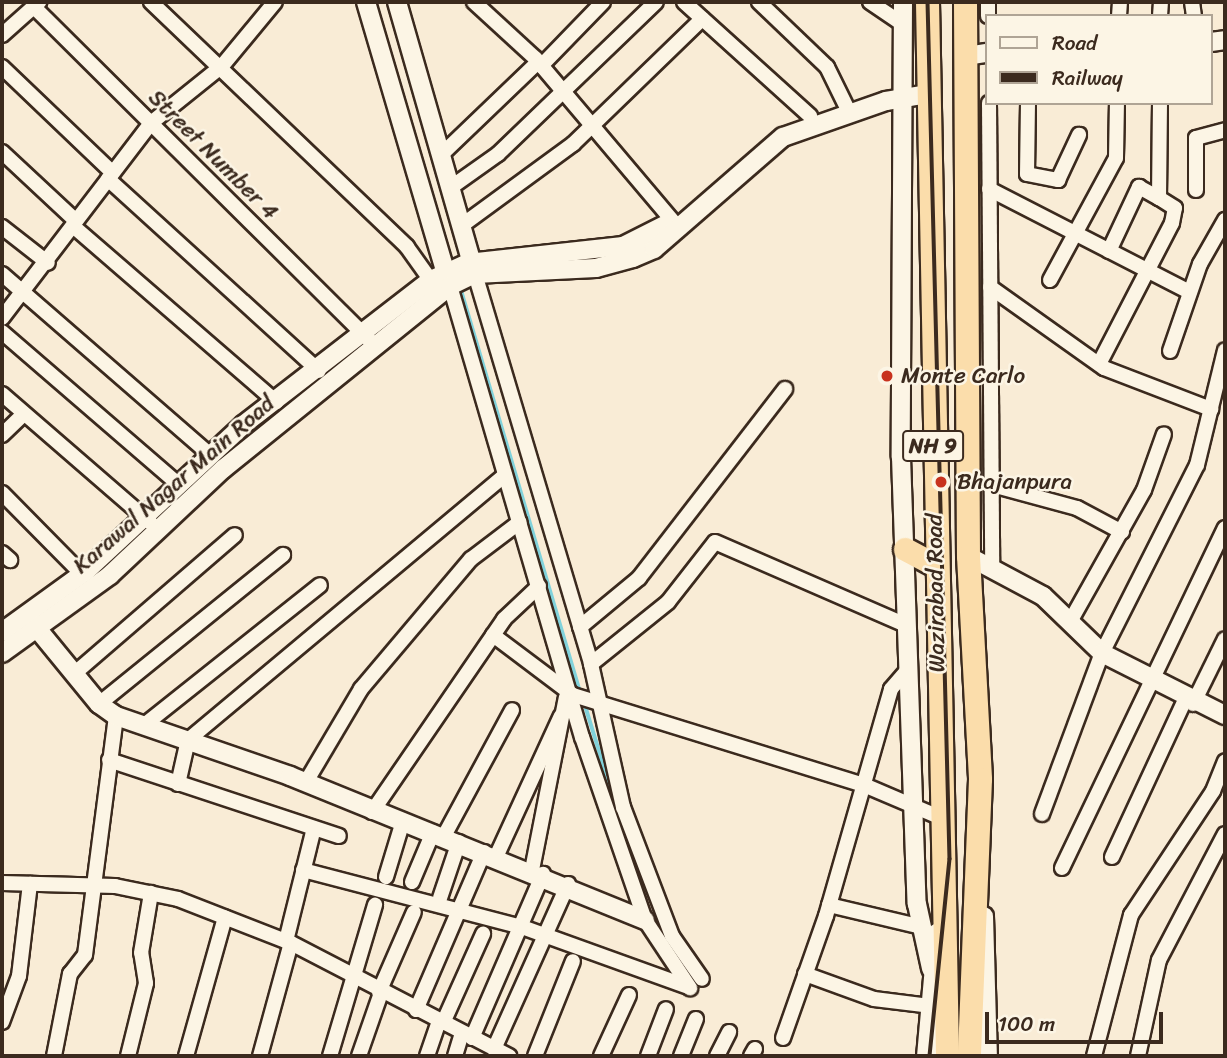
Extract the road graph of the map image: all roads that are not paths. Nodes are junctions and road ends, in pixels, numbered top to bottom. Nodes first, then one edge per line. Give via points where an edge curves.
1 (151, 2) edge
2 (275, 2) edge
3 (366, 2) edge
4 (397, 2) edge
5 (603, 2) edge
6 (656, 2) edge
7 (684, 2) edge
8 (759, 2) edge
9 (870, 2) edge
10 (904, 2) edge
11 (927, 2) edge
12 (965, 2) edge
13 (37, 4) edge
14 (483, 5) edge
15 (702, 19) junction
16 (903, 24) junction
17 (2, 35) edge
18 (977, 55) edge
19 (540, 64) junction
20 (222, 66) junction
21 (2, 67) edge
22 (928, 88) junction
23 (901, 93) junction
24 (564, 94) junction
25 (989, 105) edge
26 (1028, 105) edge
27 (1117, 105) edge
28 (1160, 105) edge
29 (849, 109) junction
30 (810, 116) junction
31 (151, 123) junction
32 (593, 127) junction
33 (1225, 130) edge
34 (1079, 135) dead end
35 (2, 152) edge
36 (441, 155) junction
37 (110, 176) junction
38 (450, 188) junction
39 (989, 189) junction
40 (1196, 190) dead end
41 (1159, 198) junction
42 (1225, 220) edge
43 (74, 223) junction
44 (675, 225) junction
45 (461, 226) junction
46 (2, 227) edge
47 (1075, 228) junction
48 (1109, 251) junction
49 (48, 263) junction
50 (1147, 273) junction
51 (2, 274) edge
52 (456, 276) junction
53 (1050, 280) dead end
54 (990, 287) junction
55 (1189, 292) junction
56 (23, 294) junction
57 (2, 318) edge
58 (2, 331) edge
59 (362, 333) junction
60 (375, 346) junction
61 (1225, 350) edge
62 (1170, 351) dead end
63 (1099, 365) junction
64 (319, 371) junction
65 (785, 389) dead end
66 (2, 394) edge
67 (276, 402) junction
68 (1211, 409) junction
69 (24, 414) junction
70 (1164, 434) dead end
71 (2, 435) edge
72 (210, 454) junction
73 (505, 475) junction
74 (178, 484) junction
75 (992, 485) junction
76 (2, 492) edge
77 (144, 516) junction
78 (520, 522) junction
79 (1225, 528) edge
80 (160, 531) junction
81 (1122, 532) junction
82 (235, 535) dead end
83 (905, 549) junction
84 (283, 555) dead end
85 (968, 556) junction
86 (935, 565) junction
87 (992, 565) junction
88 (82, 574) junction
89 (320, 585) dead end
90 (539, 586) junction
91 (1071, 620) junction
92 (32, 623) junction
93 (908, 626) junction
94 (580, 627) junction
95 (2, 632) edge
96 (493, 635) junction
97 (1225, 639) edge
98 (2, 653) edge
99 (1102, 653) junction
100 (591, 664) junction
101 (910, 667) junction
102 (75, 673) junction
103 (1150, 681) junction
104 (578, 695) junction
105 (1189, 702) junction
106 (99, 704) junction
107 (565, 709) junction
108 (512, 710) dead end
109 (1225, 715) edge
110 (116, 716) junction
111 (143, 726) junction
112 (188, 740) junction
113 (109, 760) junction
114 (1225, 761) edge
115 (306, 782) junction
116 (177, 784) junction
117 (863, 785) junction
118 (917, 808) junction
119 (372, 812) junction
120 (1042, 814) dead end
121 (939, 817) junction
122 (403, 821) junction
123 (314, 828) junction
124 (1225, 834) edge
125 (339, 836) dead end
126 (445, 837) junction
127 (490, 854) junction
128 (1112, 857) dead end
129 (1062, 869) dead end
130 (303, 870) junction
131 (979, 870) junction
132 (537, 872) junction
133 (386, 877) dead end
134 (412, 882) dead end
135 (2, 883) edge
136 (30, 884) junction
137 (568, 884) junction
138 (96, 885) junction
139 (942, 890) junction
140 (151, 893) junction
141 (440, 898) dead end
142 (375, 905) dead end
143 (829, 905) junction
144 (458, 909) junction
145 (414, 912) dead end
146 (225, 917) junction
147 (645, 920) junction
148 (522, 927) junction
149 (922, 927) junction
150 (482, 933) dead end
151 (545, 936) junction
152 (288, 942) junction
153 (573, 961) dead end
154 (932, 972) junction
155 (805, 974) junction
156 (353, 978) junction
157 (702, 979) dead end
158 (380, 992) junction
159 (629, 995) dead end
160 (666, 1009) dead end
161 (416, 1010) junction
162 (949, 1014) junction
163 (696, 1019) dead end
164 (2, 1022) edge
165 (441, 1022) junction
166 (729, 1032) dead end
167 (783, 1038) dead end
168 (479, 1044) edge
169 (54, 1056) edge
170 (128, 1056) edge
171 (186, 1056) edge
172 (260, 1056) edge
173 (330, 1056) edge
174 (359, 1056) edge
175 (427, 1056) edge
176 (455, 1056) edge
177 (509, 1056) edge
178 (535, 1056) edge
179 (601, 1056) edge
180 (648, 1056) edge
181 (681, 1056) edge
182 (717, 1056) edge
183 (926, 1056) edge
184 (947, 1056) edge
185 (969, 1056) edge
186 (988, 1056) edge
187 (1094, 1056) edge
188 (1138, 1056) edge

1 - 20 street
2 - 20 street
3 - 52 street
4 - 36 street
5 - 19 street
6 - 24 street
7 - 15 street
8 - 29 street via 827,68
9 - 16 street
10 - 16 street
11 - 22 highway, Wazirabad Road / NH 9
12 - 18 highway, Wazirabad Road / NH 9
13 - 17 street
13 - 31 street, Street Number 4
14 - 19 street
15 - 30 street
15 - 32 street
16 - 23 street
18 - 85 highway, Wazirabad Road / NH 9
19 - 24 street
19 - 36 street
20 - 31 street
20 - 52 street via 407,247
21 - 37 street
22 - 23 street
22 - 86 highway, Wazirabad Road / NH 9
23 - 29 street
23 - 83 street
24 - 32 street
24 - 38 street
25 - 39 street
26 - 34 street via 1027,174 1058,180
27 - 47 street via 1116,158
28 - 41 street
29 - 30 street
29 - 44 street via 783,137
30 - 44 street via 752,147
31 - 37 street
31 - 59 street, Street Number 4
32 - 44 street
32 - 45 street
33 - 40 street via 1196,138
35 - 43 street
36 - 38 street
37 - 43 street
37 - 64 street
38 - 45 street
39 - 47 street
39 - 54 street
41 - 48 street via 1139,187
41 - 50 street via 1175,208
42 - 55 street
43 - 49 street
43 - 67 street
44 - 52 street via 654,249 611,265
45 - 52 street
46 - 49 street
47 - 48 street
47 - 53 street
48 - 50 street
49 - 56 street
50 - 55 street
50 - 63 street
51 - 56 street
52 - 59 street, Karawal Nagar Main Road
52 - 60 street, Karawal Nagar Main Road
52 - 73 street
52 - 94 street
54 - 63 street
54 - 75 street
55 - 62 street
56 - 57 street
56 - 72 street
58 - 74 street
59 - 60 street, Street Number 4
59 - 64 street, Karawal Nagar Main Road
60 - 80 street, Karawal Nagar Main Road via 223,469
61 - 68 street
63 - 68 street
64 - 67 street, Karawal Nagar Main Road
65 - 94 street via 639,578
66 - 69 street
67 - 72 street, Karawal Nagar Main Road
68 - 99 street via 1197,465
69 - 71 street
69 - 77 street
70 - 81 street
72 - 74 street, Karawal Nagar Main Road
73 - 78 street
73 - 112 street
74 - 77 street, Karawal Nagar Main Road
75 - 81 street via 1077,508
75 - 87 street
76 - 88 street
77 - 80 street
77 - 88 street, Karawal Nagar Main Road
78 - 90 street
78 - 115 street via 471,559 361,689
79 - 103 street
80 - 92 street, Karawal Nagar Main Road
81 - 91 street
82 - 102 street
83 - 86 highway
83 - 93 street
84 - 106 street
85 - 87 street
85 - 131 highway, Wazirabad Road / NH 9
86 - 121 highway, Wazirabad Road / NH 9
87 - 91 street
88 - 92 street, Karawal Nagar Main Road
89 - 111 street
90 - 96 street
90 - 104 street
91 - 99 street
92 - 95 street, Karawal Nagar Main Road
92 - 98 street, Karawal Nagar Main Road
92 - 102 street
93 - 100 street via 715,542 668,602
93 - 101 street
94 - 100 street
96 - 104 street
96 - 119 street
97 - 105 street
99 - 103 street
99 - 120 street
100 - 104 street
101 - 117 street via 891,690
101 - 118 street
102 - 106 street
103 - 105 street
103 - 129 street via 1123,751
104 - 107 street
104 - 117 street
104 - 147 street
104 - 157 street via 672,936
105 - 109 street
105 - 128 street
106 - 110 street
107 - 127 street
107 - 132 street
108 - 126 street
110 - 111 street
110 - 113 street
111 - 112 street
112 - 115 street
112 - 116 street
113 - 116 street
113 - 138 street
114 - 187 street via 1213,790 1131,915
115 - 119 street
116 - 123 street
117 - 118 street
117 - 143 street
118 - 121 street
118 - 149 street
119 - 122 street
121 - 139 highway, Wazirabad Road / NH 9
122 - 126 street
122 - 133 street
123 - 125 street
123 - 130 street
124 - 188 street via 1159,960
126 - 127 street
126 - 134 street
126 - 141 street
127 - 132 street
127 - 144 street
130 - 144 street
130 - 152 street
131 - 162 highway, Wazirabad Road / NH 9
131 - 186 main road, Wazirabad Road via 990,1005
132 - 137 street
132 - 148 street
135 - 136 street
136 - 138 street
136 - 164 street via 19,975
137 - 147 street
137 - 151 street
138 - 140 street
138 - 169 street via 85,956 71,974
139 - 154 main road, Wazirabad Road
139 - 162 highway, Wazirabad Road / NH 9
140 - 146 street
140 - 170 street via 141,953 146,984
142 - 156 street
143 - 149 street
143 - 155 street
144 - 148 street
144 - 161 street
145 - 158 street
146 - 152 street
146 - 171 street
147 - 151 street via 690,988
148 - 151 street
148 - 168 street
149 - 154 street
150 - 165 street
151 - 168 street
152 - 156 street
152 - 172 street
153 - 178 street
154 - 162 main road, Wazirabad Road
155 - 162 street via 874,999
155 - 167 street
156 - 158 street
156 - 173 street
158 - 161 street
158 - 174 street
159 - 179 street
160 - 180 street
161 - 165 street
162 - 183 main road, Wazirabad Road
162 - 184 highway, Wazirabad Road / NH 9
162 - 185 highway, Wazirabad Road / NH 9
163 - 181 street
165 - 168 street
165 - 175 street
166 - 182 street
168 - 176 street
168 - 177 street

